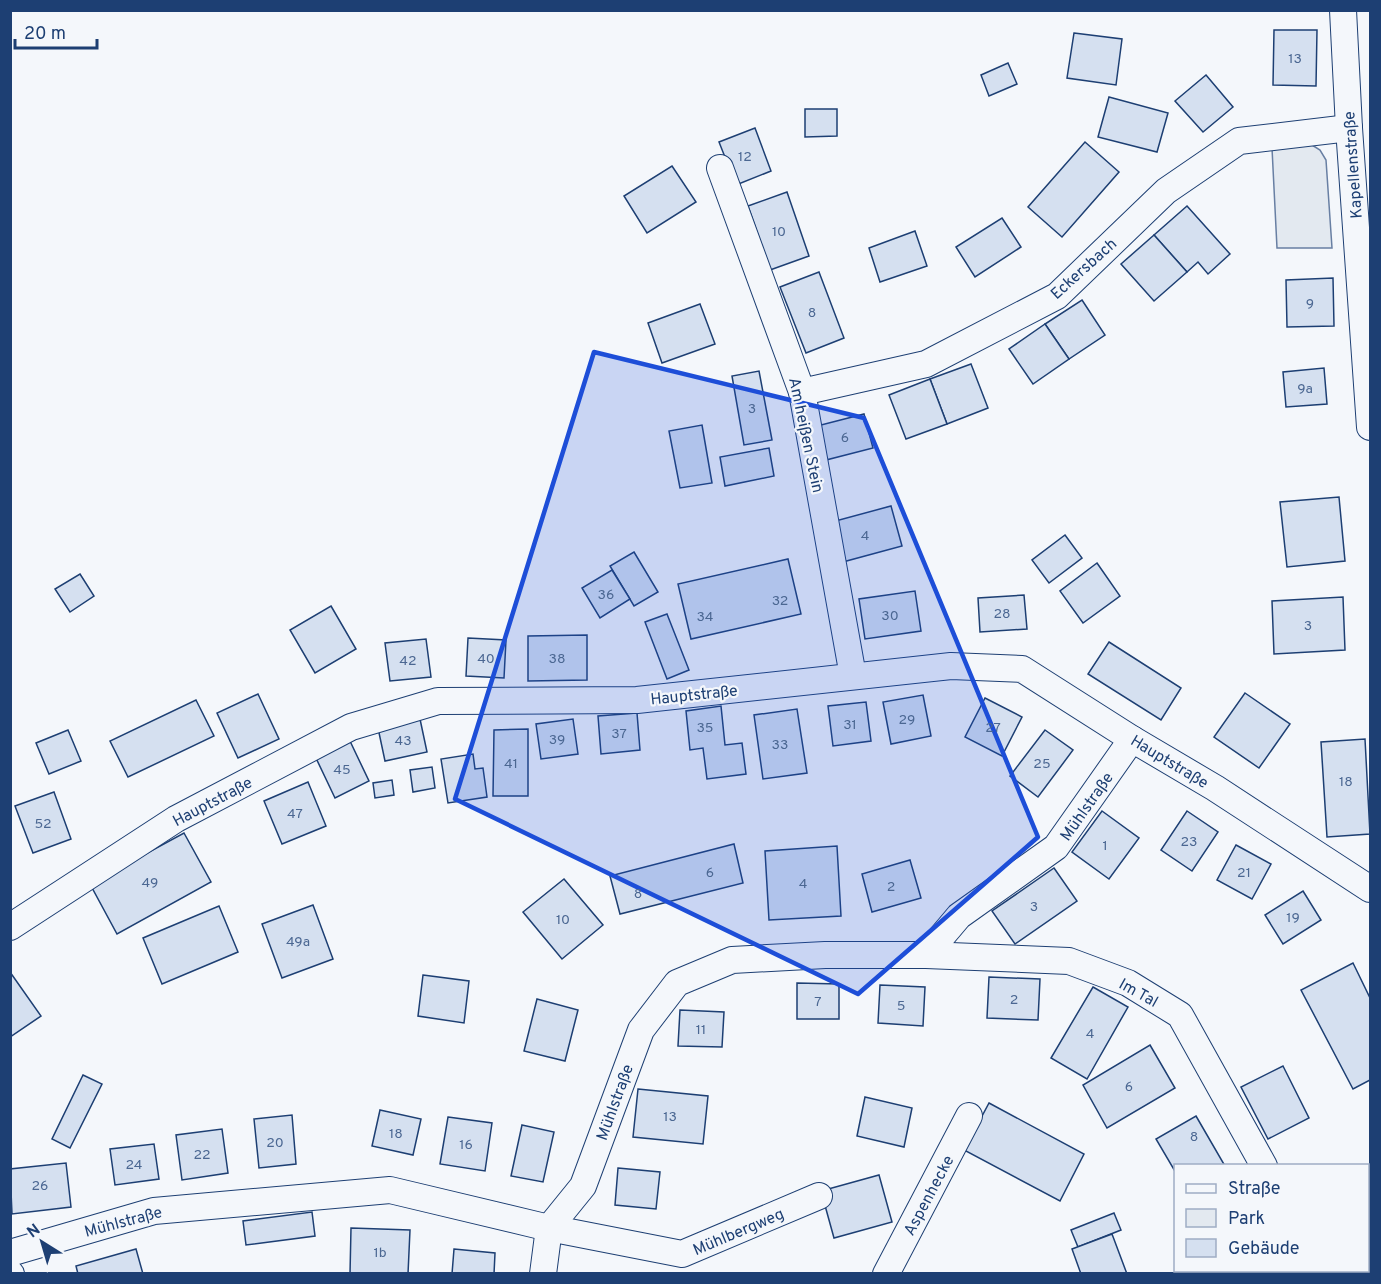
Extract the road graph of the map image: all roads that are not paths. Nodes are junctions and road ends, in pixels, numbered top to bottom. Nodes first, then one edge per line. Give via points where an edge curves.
1 (1343, 10) edge
2 (1349, 128) junction
3 (720, 168) dead end
4 (802, 392) junction
5 (1371, 427) edge
6 (853, 676) junction
7 (1132, 739) junction
8 (1371, 888) edge
9 (10, 927) edge
10 (926, 955) junction
11 (969, 1116) dead end
12 (1263, 1164) edge
13 (819, 1196) dead end
14 (549, 1228) junction
15 (10, 1253) edge
16 (543, 1274) edge
17 (886, 1274) edge

1 - 2 street, Kapellenstraße
2 - 4 street, Eckersbach via 1239,141 1166,191 1057,296 926,364
2 - 5 street, Kapellenstraße
3 - 4 street, Am heißen Stein
4 - 6 street, Am heißen Stein
6 - 7 street, Hauptstraße via 951,666 1022,669
6 - 9 street, Hauptstraße via 637,700 438,701 351,728 176,819
7 - 8 street, Hauptstraße
7 - 10 street, Mühlstraße via 1056,847 959,916
10 - 12 street, Im Tal via 1069,962 1128,983 1180,1015
10 - 14 street, Mühlstraße via 732,960 676,983 641,1030 583,1186
11 - 17 street, Aspenhecke
13 - 14 street, Mühlbergweg via 682,1254
14 - 15 street, Mühlstraße via 390,1190 154,1211
14 - 16 street

